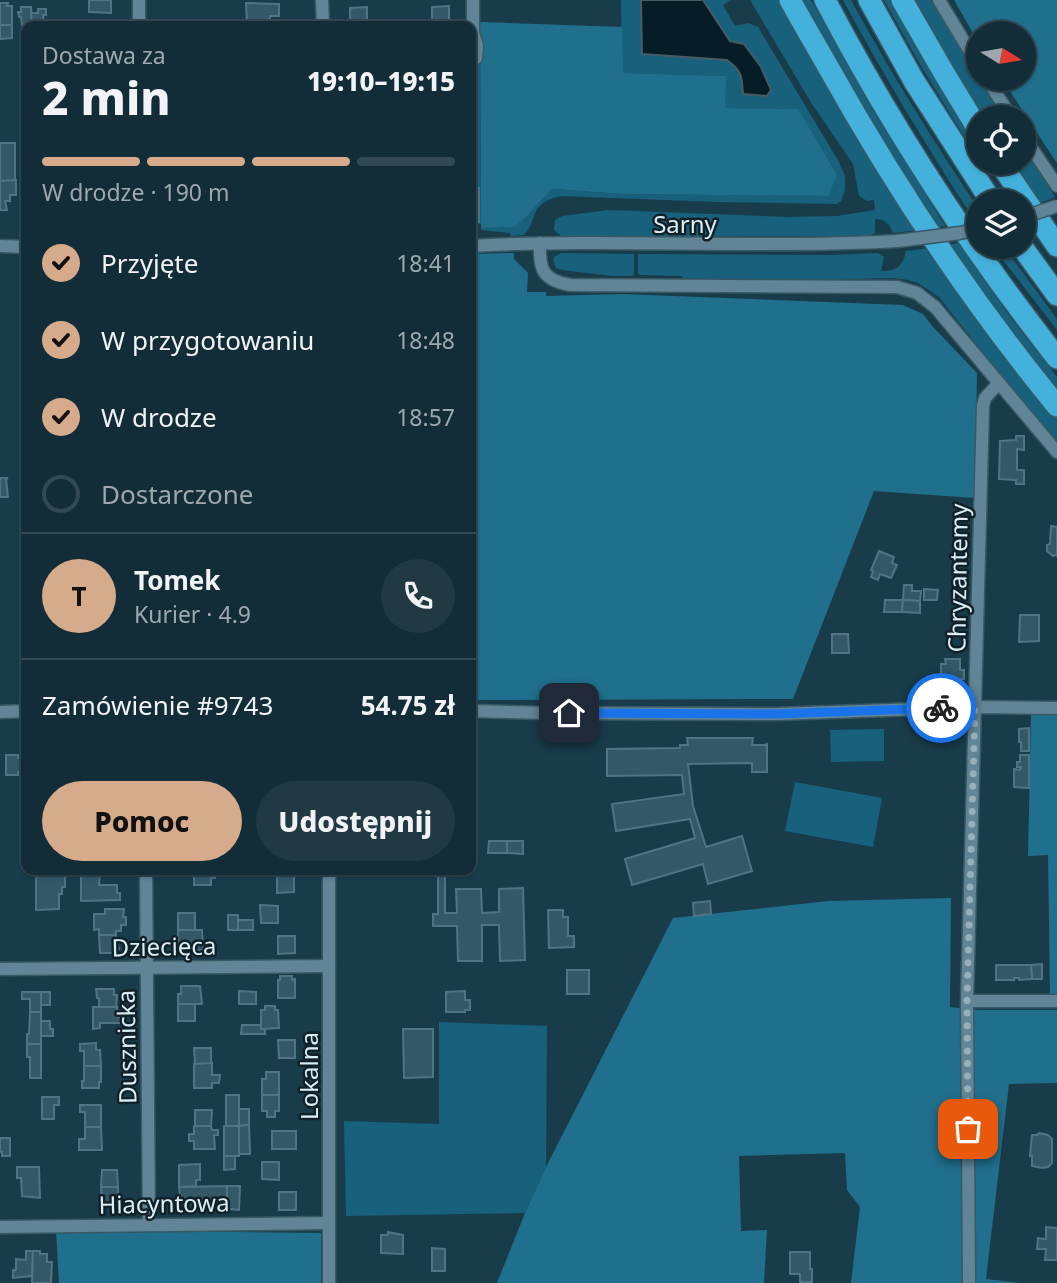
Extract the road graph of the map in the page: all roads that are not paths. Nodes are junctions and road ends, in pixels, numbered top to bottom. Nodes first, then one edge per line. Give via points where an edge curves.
1 (139, 0) edge
2 (322, 0) edge
3 (473, 0) edge
4 (790, 0) edge
5 (825, 0) edge
6 (869, 0) edge
7 (903, 0) edge
8 (939, 0) edge
9 (139, 21) edge
10 (323, 21) edge
11 (473, 21) edge
12 (476, 42) edge
13 (966, 45) edge
14 (477, 58) dead end
15 (966, 108) edge
16 (1036, 155) edge
17 (1008, 175) edge
18 (1057, 186) edge
19 (983, 189) edge
20 (1057, 206) edge
21 (1036, 213) edge
22 (966, 232) edge
23 (540, 243) junction
24 (0, 246) edge
25 (476, 246) edge
26 (1057, 246) edge
27 (21, 247) edge
28 (1031, 259) edge
29 (1057, 295) edge
30 (1057, 358) edge
31 (998, 384) junction
32 (1057, 406) edge
33 (1057, 452) edge
34 (975, 707) junction
35 (1057, 708) edge
36 (21, 711) edge
37 (476, 711) edge
38 (0, 712) edge
39 (146, 875) edge
40 (329, 875) edge
41 (329, 966) junction
42 (147, 967) junction
43 (0, 969) edge
44 (967, 1001) junction
45 (1057, 1001) edge
46 (329, 1223) junction
47 (149, 1224) junction
48 (0, 1227) edge
49 (329, 1283) edge
50 (969, 1283) edge

1 - 9 street
2 - 10 street
3 - 11 street
4 - 32 highway via 892,177 972,296
5 - 30 highway via 923,169
6 - 19 highway
7 - 15 highway
8 - 13 street
12 - 14 street
16 - 18 street
17 - 26 highway
20 - 21 street, bridge
22 - 23 street, Sarny, bridge via 846,244
23 - 25 street, Sarny
23 - 31 street via 542,271 558,283 570,285 907,289 935,307
24 - 27 street
28 - 29 highway
31 - 33 street
31 - 34 street, Chryzantemy via 982,406
34 - 35 street
34 - 37 street via 776,714
34 - 44 street, Chryzantemy
36 - 38 street
39 - 42 street, Dusznicka
40 - 41 street, Lokalna
41 - 42 street, Dziecięca
41 - 46 street, Lokalna
42 - 43 street, Dziecięca
42 - 47 street, Dusznicka
44 - 45 street
44 - 50 street, Chryzantemy
46 - 47 street, Hiacyntowa
46 - 49 street, Lokalna
47 - 48 street, Hiacyntowa

